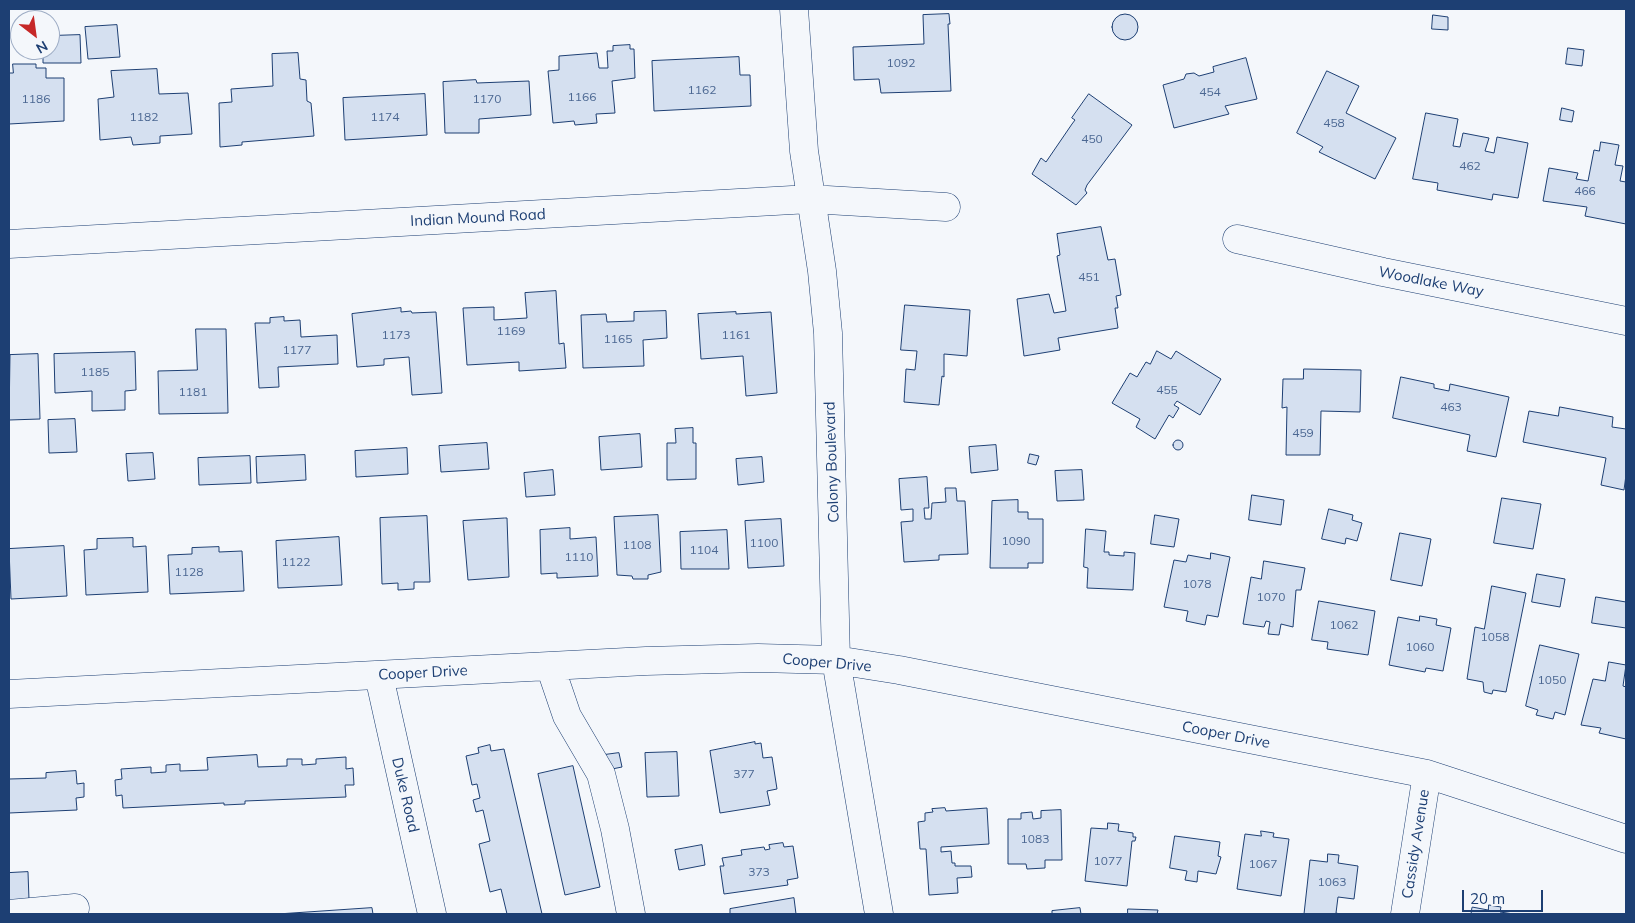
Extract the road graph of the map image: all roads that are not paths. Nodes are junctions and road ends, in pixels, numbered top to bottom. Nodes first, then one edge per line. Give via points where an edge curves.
1 (794, 9) edge
2 (810, 199) junction
3 (946, 207) dead end
4 (1237, 239) dead end
5 (9, 244) edge
6 (1626, 321) edge
7 (836, 660) junction
8 (550, 666) junction
9 (379, 676) junction
10 (9, 694) edge
11 (1426, 774) junction
12 (1626, 839) edge
13 (75, 908) dead end
14 (9, 914) edge
15 (432, 914) edge
16 (631, 914) edge
17 (879, 914) edge
18 (1405, 914) edge

1 - 2 street, Colony Boulevard
2 - 3 street, Indian Mound Road
2 - 5 street, Indian Mound Road
2 - 7 street, Colony Boulevard via 828,333
4 - 6 street, Woodlake Way
7 - 8 street, Cooper Drive via 758,658
7 - 11 street, Cooper Drive
7 - 17 street, Colony Boulevard
8 - 9 street, Cooper Drive
8 - 16 street via 567,716 601,774 616,829
9 - 10 street, Cooper Drive
9 - 15 street, Duke Road
11 - 12 street, Cooper Drive
11 - 18 street, Cassidy Avenue
13 - 14 street

